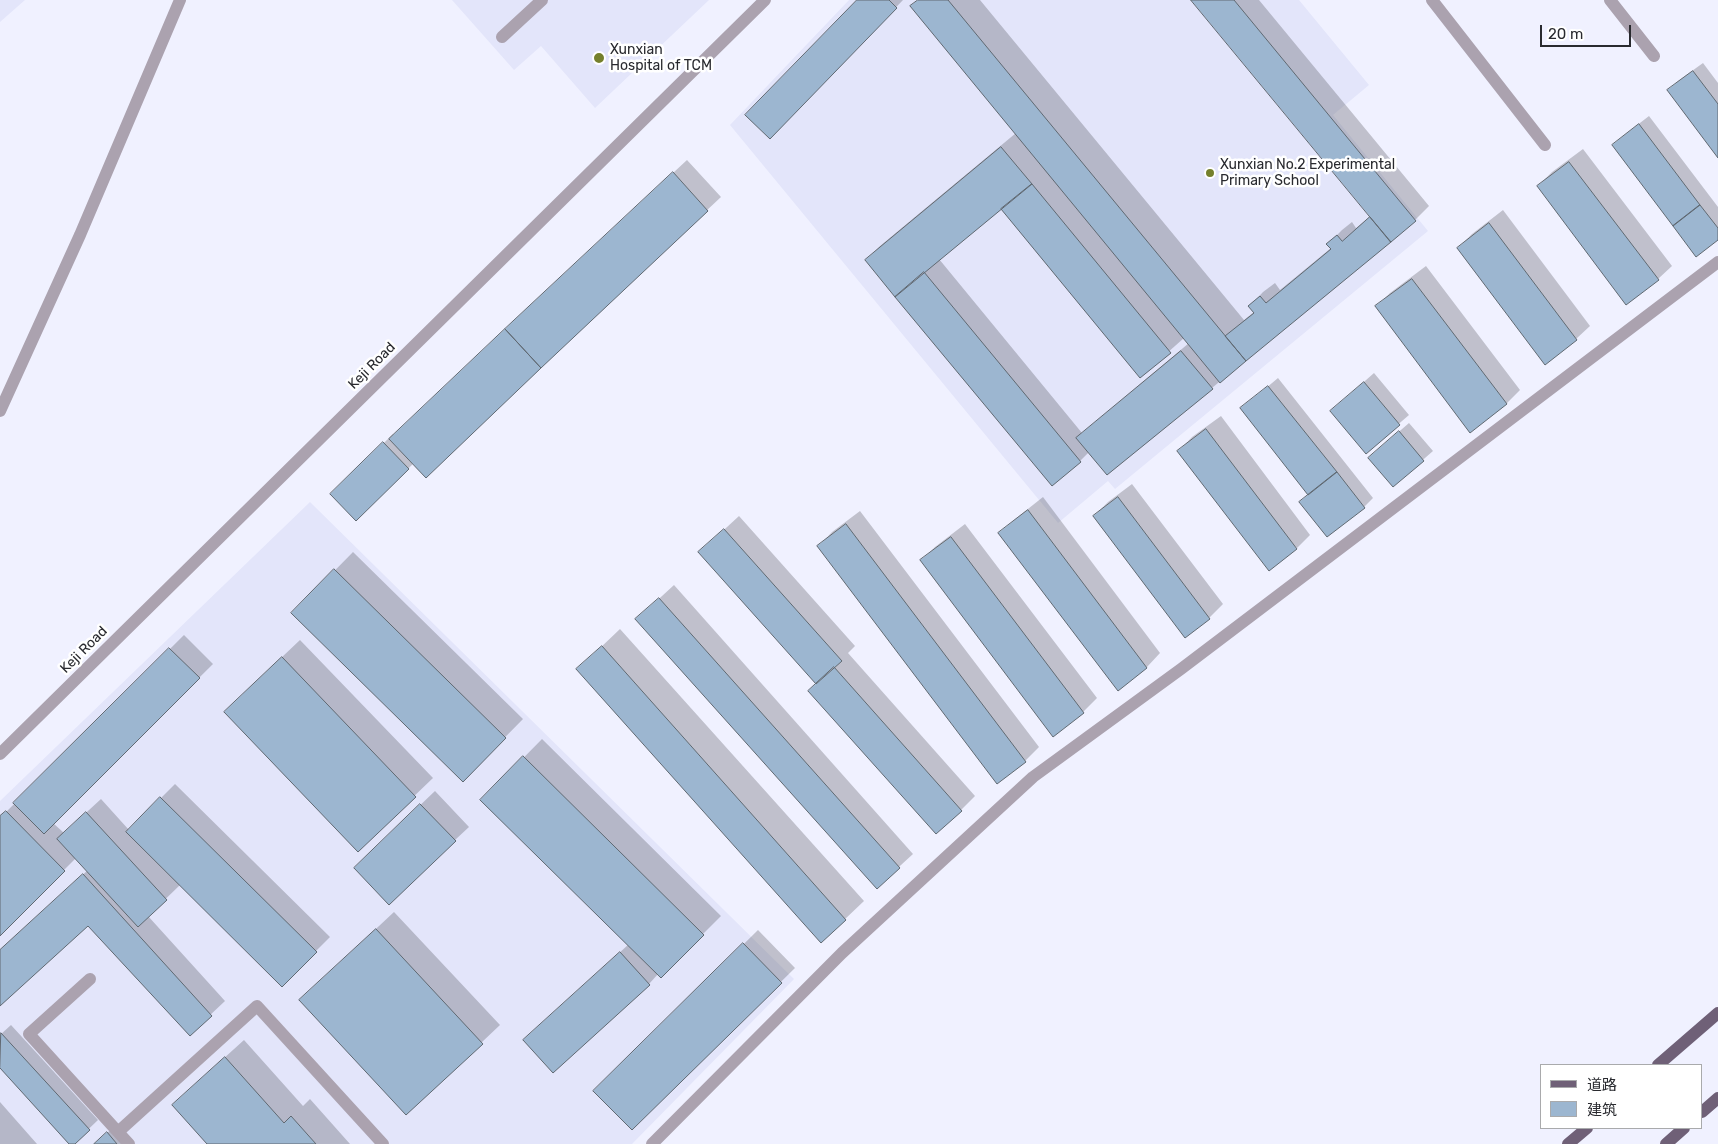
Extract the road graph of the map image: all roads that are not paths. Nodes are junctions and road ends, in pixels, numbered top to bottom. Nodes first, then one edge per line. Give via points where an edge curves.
1 (180, 0) edge
2 (542, 0) edge
3 (765, 0) edge
4 (1432, 0) edge
5 (1610, 0) edge
6 (502, 37) dead end
7 (1654, 56) dead end
8 (1545, 145) dead end
9 (1718, 262) edge
10 (0, 411) edge
11 (0, 754) edge
12 (90, 979) dead end
13 (1718, 1013) edge
14 (1659, 1064) edge
15 (1718, 1098) edge
16 (1703, 1111) edge
17 (1586, 1129) edge
18 (1683, 1129) edge
19 (118, 1132) junction
20 (129, 1144) edge
21 (383, 1144) edge
22 (652, 1144) edge
23 (1568, 1144) edge
24 (1666, 1144) edge

1 - 10 street via 80,235
2 - 6 street
3 - 11 street, Keji Road
4 - 8 street
5 - 7 street
9 - 22 street via 1033,777 842,953
12 - 19 street via 29,1034
13 - 14 main road
15 - 16 main road
17 - 23 main road
18 - 24 main road
19 - 20 street
19 - 21 street via 257,1006

